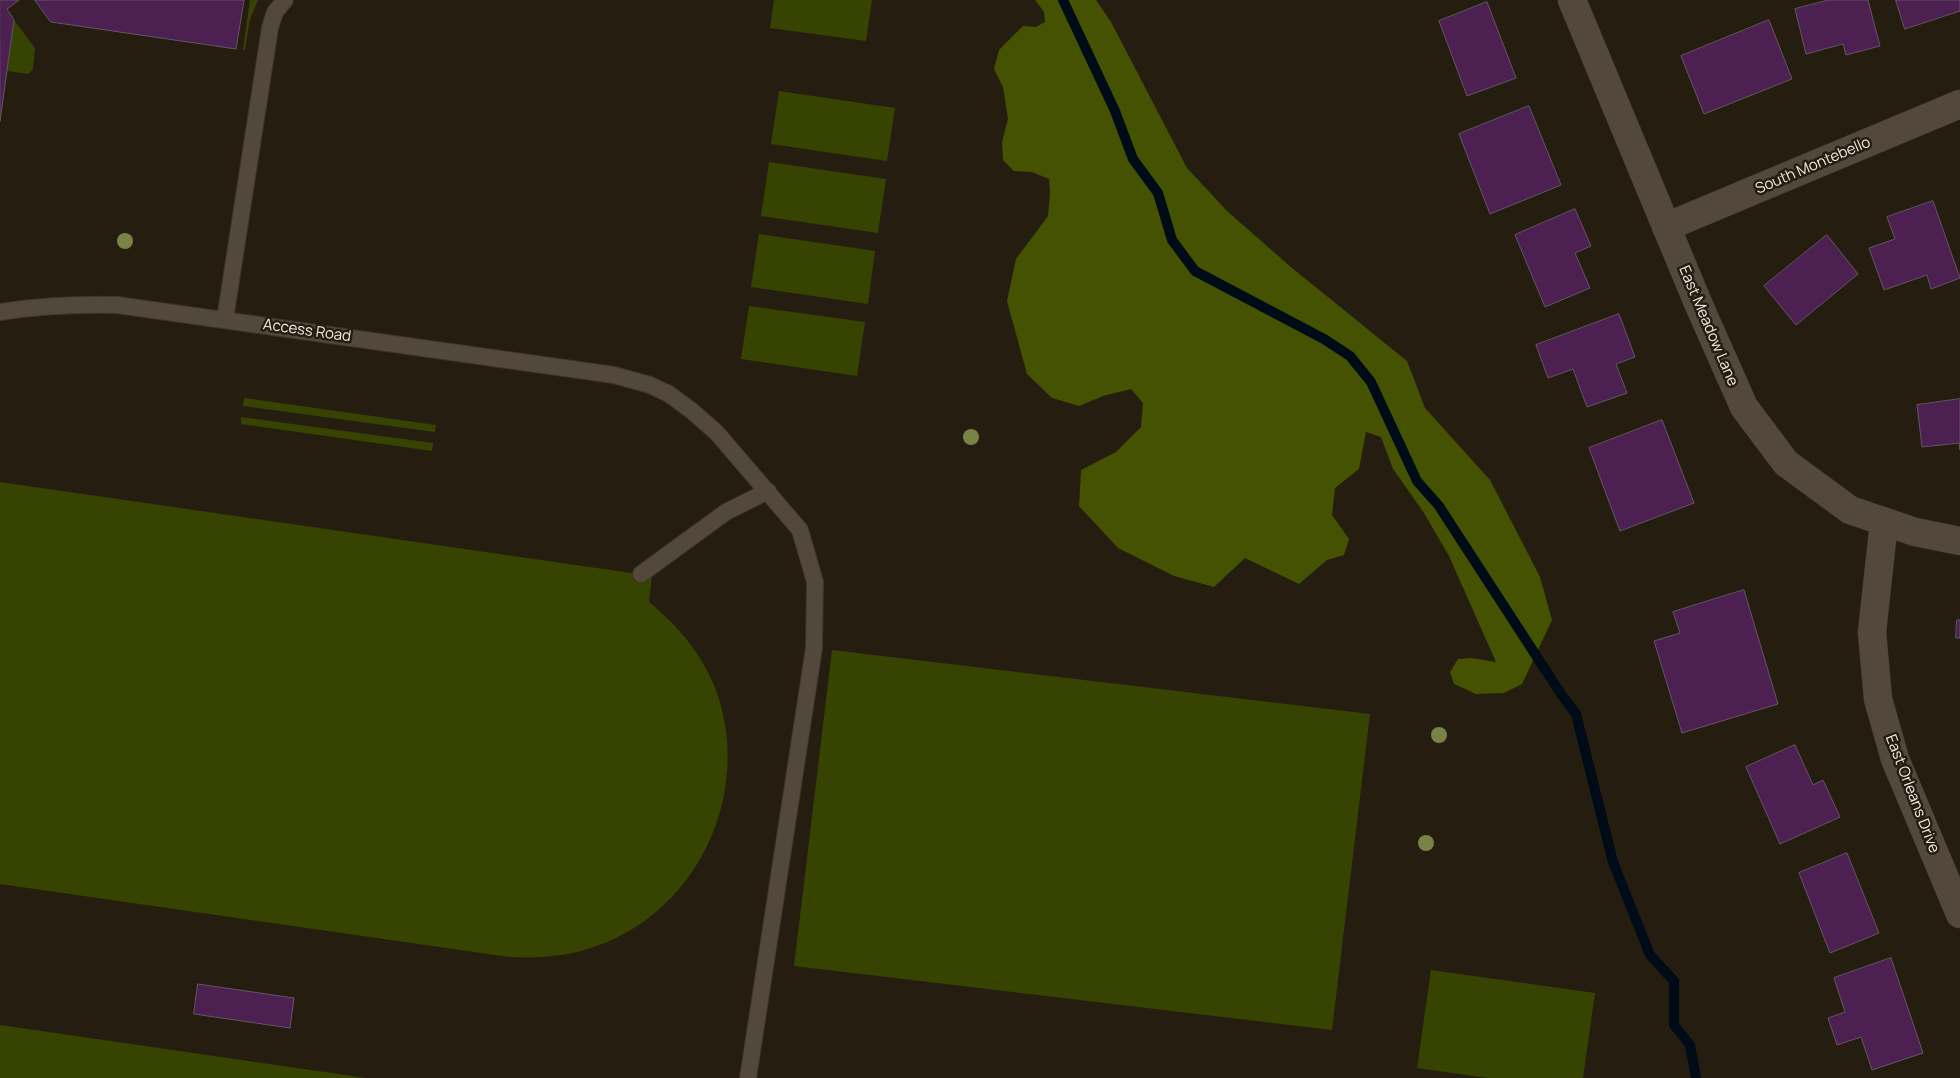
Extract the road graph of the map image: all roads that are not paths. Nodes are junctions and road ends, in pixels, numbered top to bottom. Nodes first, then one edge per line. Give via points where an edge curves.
1 (285, 0) edge
2 (1572, 0) edge
3 (1960, 104) edge
4 (1666, 227) junction
5 (0, 312) edge
6 (225, 319) junction
7 (768, 491) junction
8 (1884, 522) junction
9 (1960, 541) edge
10 (641, 574) dead end
11 (1960, 914) edge
12 (748, 1078) edge

1 - 6 lane via 275,12 270,28
2 - 4 street, East Meadow Lane
3 - 4 street, South Montebello
4 - 8 street, East Meadow Lane via 1744,407 1786,463 1850,510
5 - 6 lane, Access Road via 75,304 117,305
6 - 7 lane, Access Road via 614,375 650,384 669,394 717,432
7 - 10 lane via 726,512
7 - 12 lane, Access Road via 800,530 815,582 814,648
8 - 9 street, East Meadow Lane
8 - 11 street, East Orleans Drive via 1872,632 1878,699 1895,759

